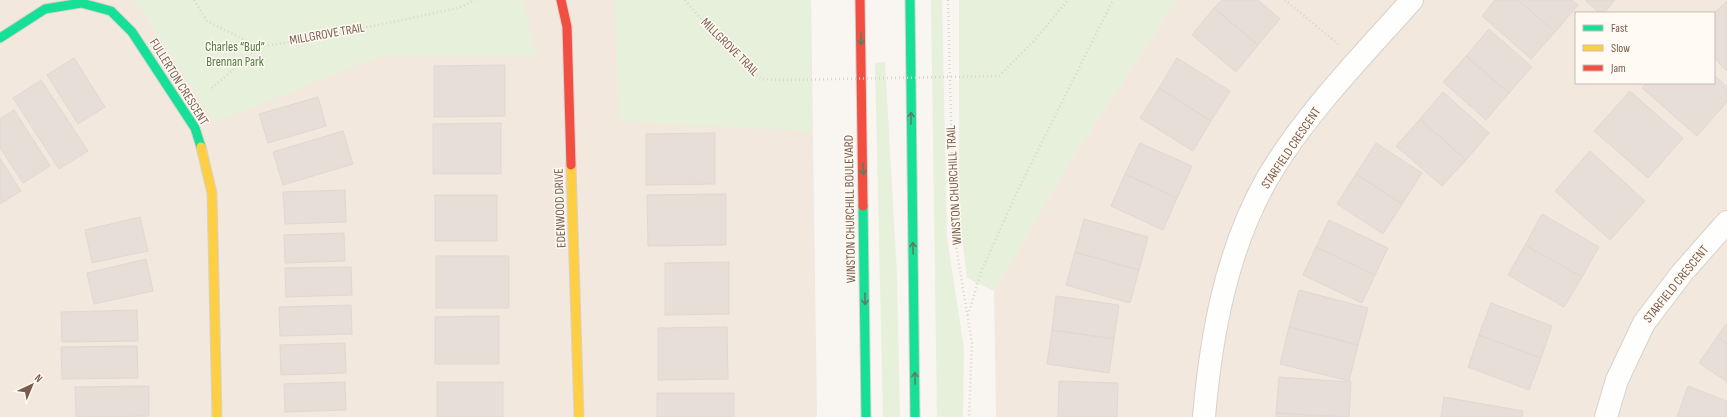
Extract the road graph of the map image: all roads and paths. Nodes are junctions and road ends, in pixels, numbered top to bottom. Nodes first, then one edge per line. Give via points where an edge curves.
1 (194, 0) edge
2 (475, 0) edge
3 (561, 0) edge
4 (685, 0) edge
5 (860, 0) edge
6 (910, 0) edge
7 (948, 0) edge
8 (1068, 0) edge
9 (1113, 0) edge
10 (1285, 0) edge
11 (1412, 0) edge
12 (0, 38) edge
13 (259, 46) junction
14 (1359, 60) junction
15 (212, 88) dead end
16 (1727, 222) edge
17 (967, 316) junction
18 (217, 417) edge
19 (579, 417) edge
20 (866, 417) edge
21 (915, 417) edge
22 (969, 417) edge
23 (1204, 417) edge
24 (1606, 417) edge

1 - 13 path via 207,21
2 - 13 path, MILLGROVE TRAIL via 458,8 336,34
3 - 19 street, EDENWOOD DRIVE via 568,27
4 - 8 path, MILLGROVE TRAIL, bridge via 722,44 761,78 783,80 999,76 1033,42
5 -> 20 street, WINSTON CHURCHILL BOULEVARD
21 -> 6 street
7 - 17 path, WINSTON CHURCHILL TRAIL via 954,234
9 - 17 path via 1017,192 981,272
10 - 14 path
11 - 14 street, STARFIELD CRESCENT
12 - 18 street, FULLERTON CRESCENT via 46,9 81,3 111,11 132,32 194,128 212,193
13 - 15 path
14 - 23 street, STARFIELD CRESCENT via 1305,123 1267,179 1240,235 1220,304 1208,369
16 - 24 street, STARFIELD CRESCENT via 1682,273 1644,323 1617,380
17 - 22 path, WINSTON CHURCHILL TRAIL via 972,343

